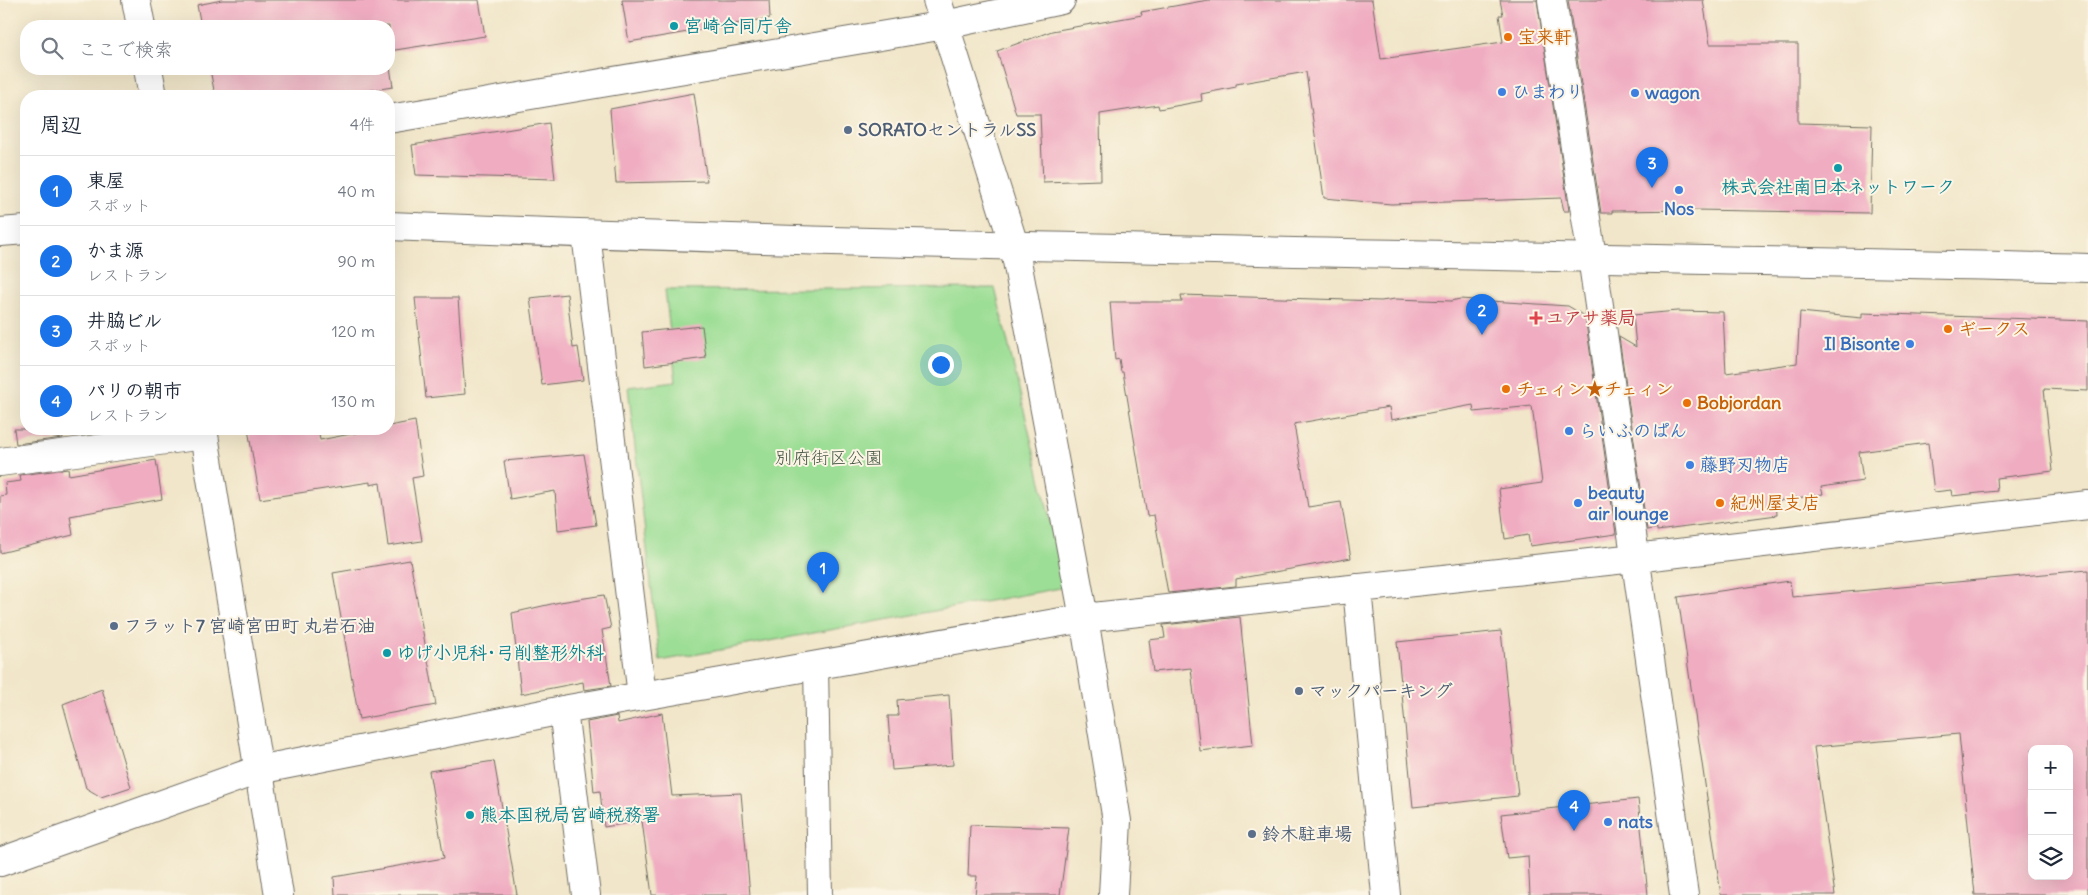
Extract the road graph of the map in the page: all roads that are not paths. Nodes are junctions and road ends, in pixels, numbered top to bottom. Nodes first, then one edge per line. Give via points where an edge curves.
1 (136, 0) edge
2 (1061, 0) edge
3 (1552, 0) edge
4 (941, 13) edge
5 (140, 20) edge
6 (149, 75) edge
7 (152, 90) edge
8 (395, 118) edge
9 (395, 226) edge
10 (20, 230) edge
11 (0, 232) edge
12 (586, 234) junction
13 (1014, 245) junction
14 (1592, 257) junction
15 (2088, 268) edge
16 (184, 435) edge
17 (204, 435) edge
18 (0, 462) edge
19 (2088, 505) edge
20 (1635, 558) junction
21 (1357, 588) junction
22 (1084, 618) junction
23 (816, 665) junction
24 (642, 696) junction
25 (563, 710) junction
26 (258, 770) junction
27 (0, 862) edge
28 (279, 895) edge
29 (586, 895) edge
30 (820, 895) edge
31 (1113, 895) edge
32 (1386, 895) edge
33 (1684, 895) edge

1 - 5 street
2 - 4 street
3 - 14 street
4 - 8 street
4 - 13 street
6 - 7 street
9 - 12 street
10 - 11 street
12 - 13 street
12 - 24 street
13 - 14 street
13 - 22 street
14 - 15 street
14 - 20 street
16 - 18 street
17 - 26 street
19 - 20 street
20 - 21 street
20 - 33 street
21 - 22 street
21 - 32 street
22 - 23 street
22 - 31 street via 1117,821
23 - 24 street
23 - 30 lane
24 - 25 street
25 - 26 street
25 - 29 street
26 - 27 street
26 - 28 street

